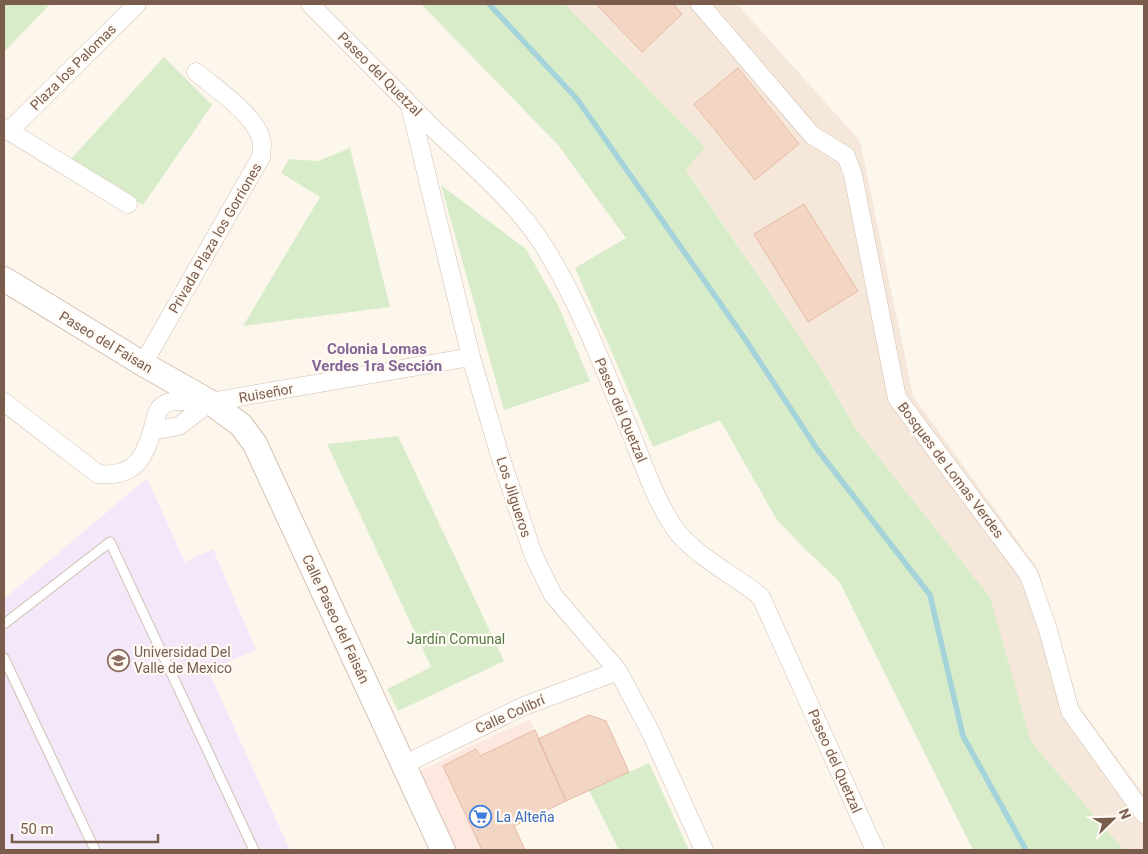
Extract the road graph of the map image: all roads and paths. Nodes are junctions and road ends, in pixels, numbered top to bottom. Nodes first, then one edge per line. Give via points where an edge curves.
1 (136, 4) edge
2 (310, 4) edge
3 (700, 4) edge
4 (196, 72) dead end
5 (410, 106) junction
6 (6, 130) edge
7 (128, 204) dead end
8 (4, 280) edge
9 (471, 357) junction
10 (143, 364) junction
11 (4, 402) edge
12 (210, 402) junction
13 (151, 435) junction
14 (4, 624) edge
15 (4, 658) edge
16 (618, 671) junction
17 (405, 764) junction
18 (1144, 814) edge
19 (95, 850) edge
20 (254, 850) edge
21 (444, 850) edge
22 (704, 850) edge
23 (875, 850) edge

1 - 6 street, Plaza los Palomas
2 - 5 street, Paseo del Quetzal
3 - 18 street, Bosques de Lomas Verdes via 812,136 846,156 853,175 897,398 1029,575 1070,710
4 - 10 street, Privada Plaza los Gorriones via 244,112 255,126 262,143 261,157
5 - 9 street, Los Jilgueros
5 - 23 street, Paseo del Quetzal via 520,212 545,248 602,363 663,507 679,533 696,551 760,597
6 - 7 street
8 - 10 street, Paseo del Faisan
9 - 12 street, Ruiseñor
9 - 16 street, Los Jilgueros via 533,554 553,595
10 - 12 street, Paseo del Faisan
11 - 13 street via 98,474 128,471 140,460
12 - 13 street, Ruiseñor via 179,426
12 - 13 street, Ruiseñor via 169,402 157,413
12 - 17 street, Calle Paseo del Faisán via 241,425 255,444
14 - 20 lane via 110,542
15 - 19 lane
16 - 17 street, Calle Colibrí via 524,706
16 - 22 street, Los Jilgueros via 650,731
17 - 21 street, Calle Paseo del Faisán

